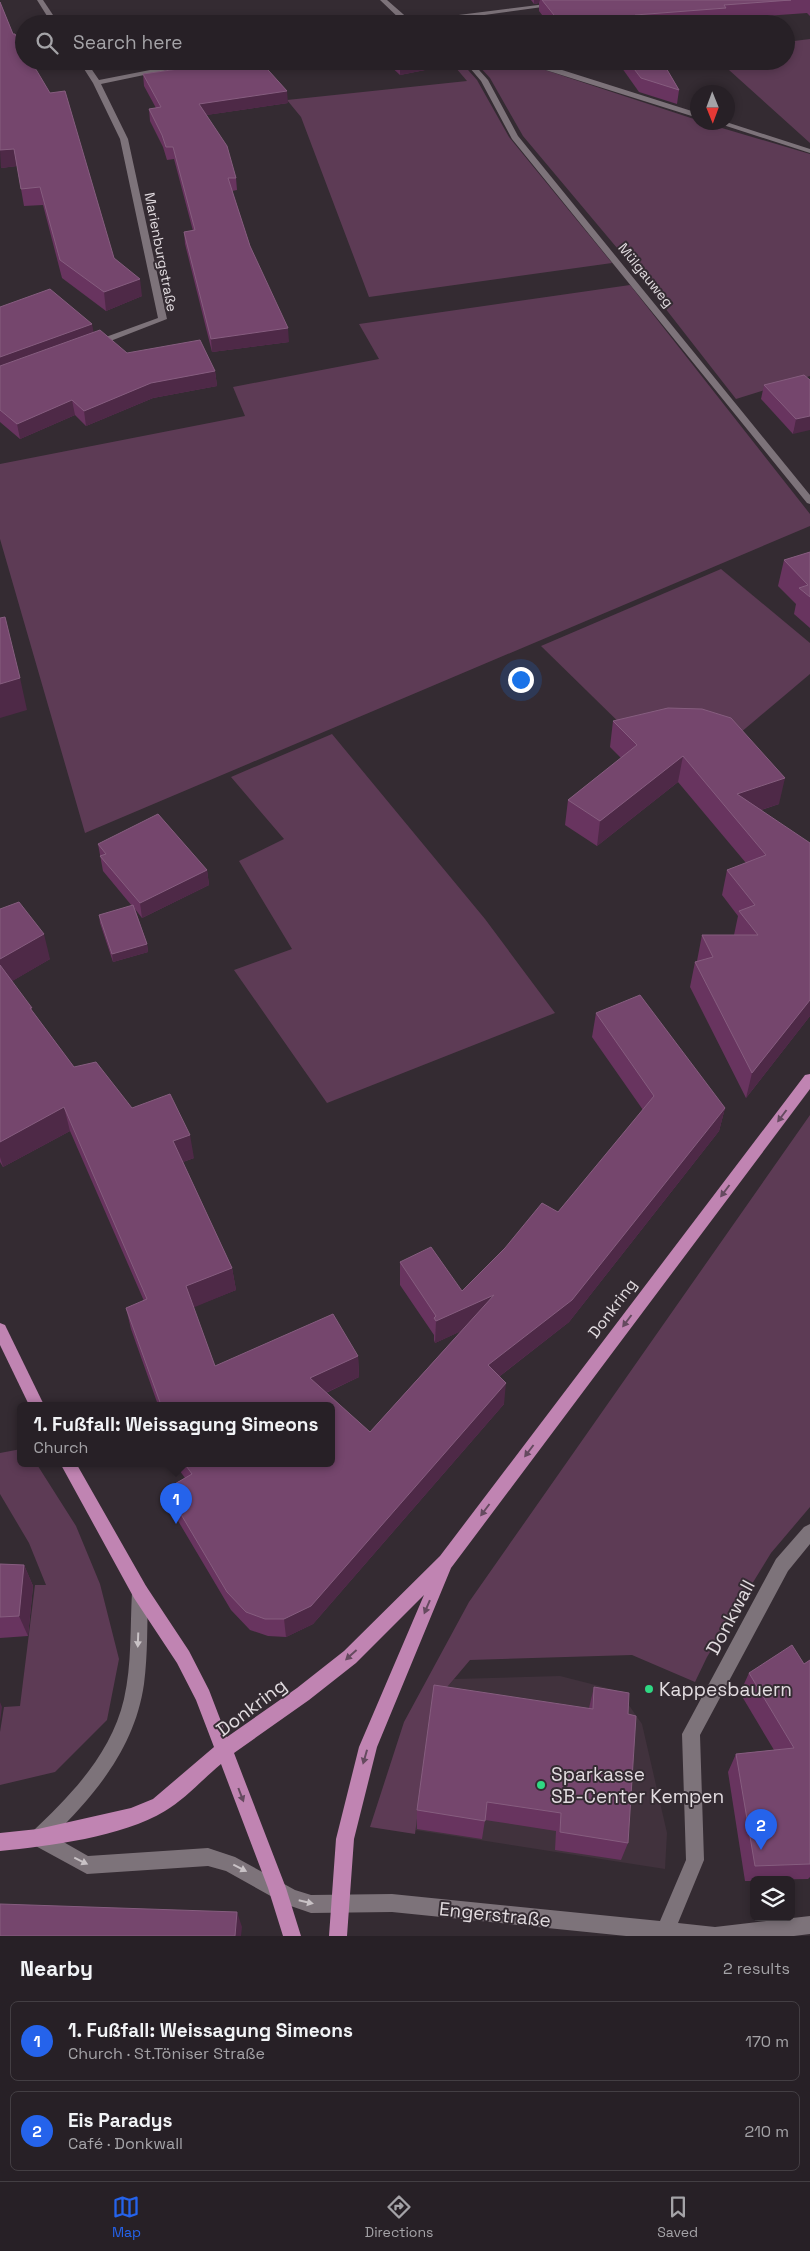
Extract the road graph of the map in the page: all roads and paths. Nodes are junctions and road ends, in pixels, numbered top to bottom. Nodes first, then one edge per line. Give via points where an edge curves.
1 (40, 0) edge
2 (383, 0) edge
3 (563, 4) edge
4 (50, 15) edge
5 (401, 15) edge
6 (475, 15) edge
7 (88, 70) edge
8 (163, 70) edge
9 (475, 70) edge
10 (553, 70) edge
11 (97, 83) junction
12 (690, 113) edge
13 (735, 128) edge
14 (810, 152) edge
15 (82, 349) edge
16 (810, 502) edge
17 (810, 1079) edge
18 (0, 1330) edge
19 (36, 1402) edge
20 (70, 1467) edge
21 (810, 1532) edge
22 (446, 1562) junction
23 (140, 1592) junction
24 (224, 1750) junction
25 (38, 1838) junction
26 (0, 1842) edge
27 (277, 1888) junction
28 (339, 1903) junction
29 (810, 1924) edge
30 (665, 1931) junction
31 (292, 1936) edge
32 (338, 1936) edge

1 - 4 street
2 - 5 street
3 - 6 street
7 - 11 street, Marienburgstraße
8 - 11 street
9 - 16 street, Mülgauweg via 484,80 515,137
10 - 12 street
11 - 15 street, Marienburgstraße via 124,139 163,319
13 - 14 street
17 -> 22 main road, Donkring
18 - 19 main road
20 - 23 main road
21 - 30 street, Donkwall via 782,1565 691,1734 695,1860
22 -> 24 main road, Donkring via 350,1657
22 -> 28 main road, Donkring via 368,1747 345,1840
23 - 24 main road via 183,1657 203,1696
23 -> 25 street via 133,1699 116,1749 80,1798
24 - 25 main road via 159,1805 132,1817
24 -> 27 main road, Donkring
25 - 26 main road
25 -> 27 street, Engerstraße via 87,1865 208,1857 229,1863
27 -> 28 street, Engerstraße via 291,1898 311,1904
27 - 31 main road, Donkring
28 - 30 street, Engerstraße via 392,1903
28 - 32 main road, Donkring
29 - 30 street, Engerstraße via 715,1936

